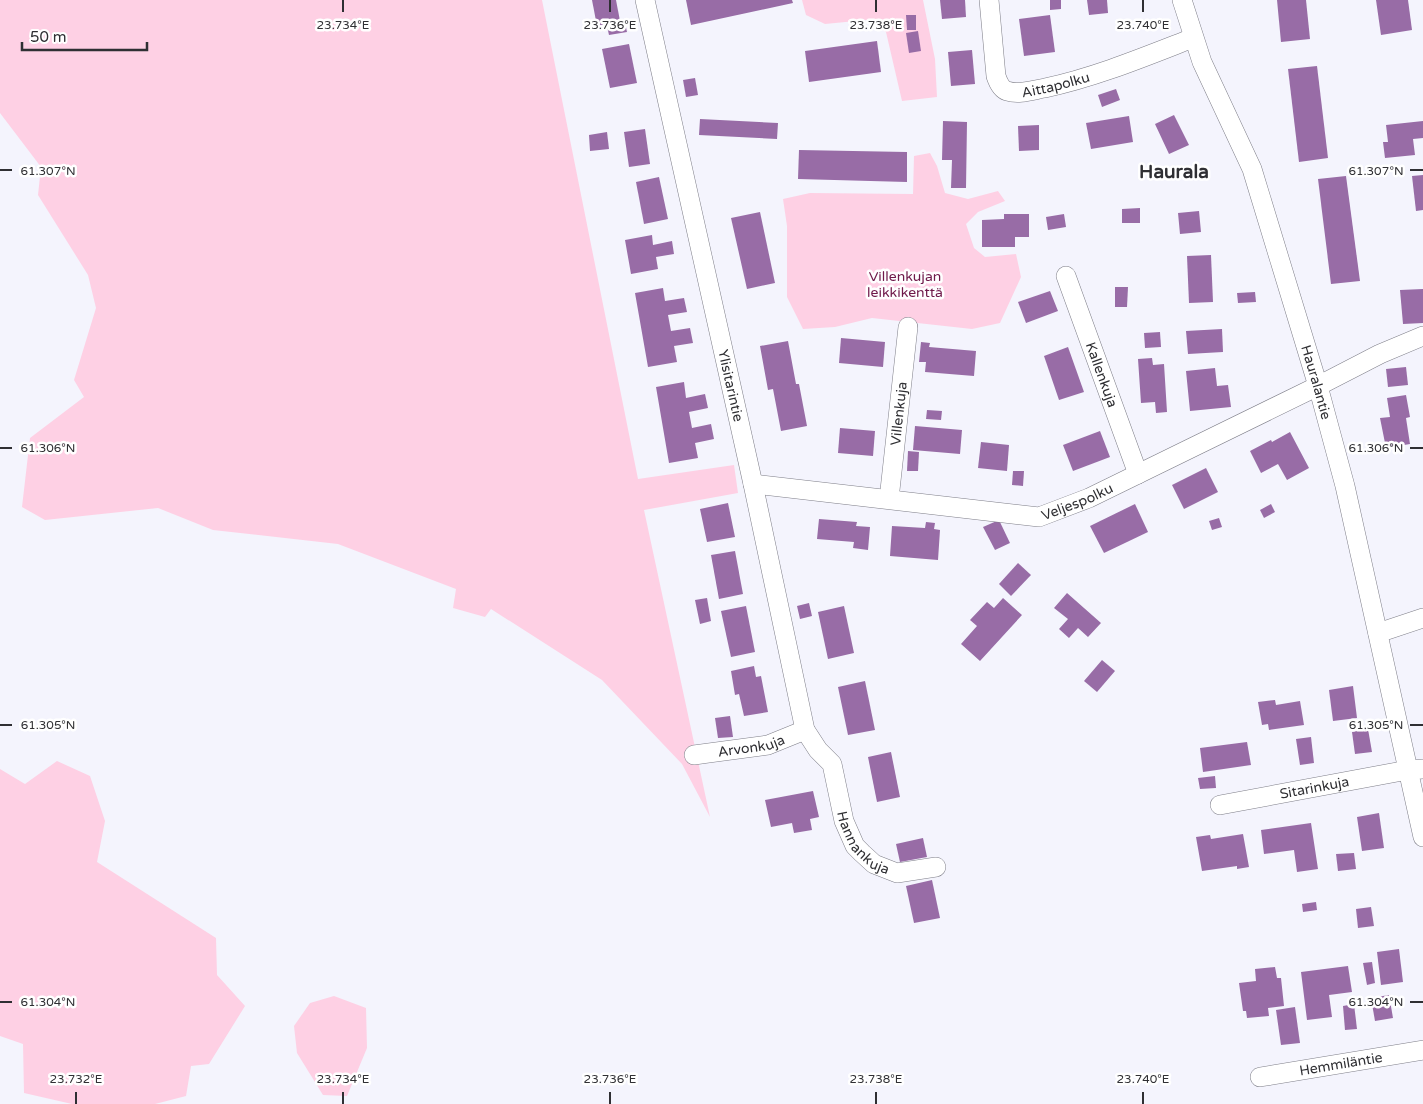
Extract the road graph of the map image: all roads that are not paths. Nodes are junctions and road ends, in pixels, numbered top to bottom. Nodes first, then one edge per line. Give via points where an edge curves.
1 (645, 0) edge
2 (989, 0) edge
3 (1182, 0) edge
4 (1193, 38) junction
5 (1066, 276) dead end
6 (908, 327) dead end
7 (1423, 336) edge
8 (1318, 386) junction
9 (1138, 474) junction
10 (753, 484) junction
11 (888, 499) junction
12 (1423, 618) edge
13 (1378, 633) junction
14 (805, 730) junction
15 (694, 755) dead end
16 (832, 764) joint
17 (1416, 770) edge
18 (1220, 805) dead end
19 (1423, 837) edge
20 (936, 866) dead end
21 (1423, 1050) edge
22 (1260, 1077) dead end

1 - 10 street, Ylisitarintie
2 - 4 street, Aittapolku via 996,76 999,85 1010,92 1066,83
3 - 4 street, Hauralantie
4 - 8 street, Hauralantie via 1252,169
5 - 9 street, Kallenkuja
6 - 11 street, Villenkuja
7 - 8 street, Veljespolku
8 - 9 street, Veljespolku
8 - 13 street, Hauralantie via 1345,486
9 - 11 street, Veljespolku via 1039,517
10 - 11 street, Veljespolku
10 - 14 street, Ylisitarintie
12 - 13 street
13 - 17 street, Hauralantie
14 - 15 street, Arvonkuja via 768,745
14 - 16 street, Ylisitarintie
16 - 20 street, Hannankuja via 844,821 862,854 874,864 897,873
17 - 18 street, Sitarinkuja
17 - 19 street, Hauralantie
21 - 22 street, Hemmiläntie

